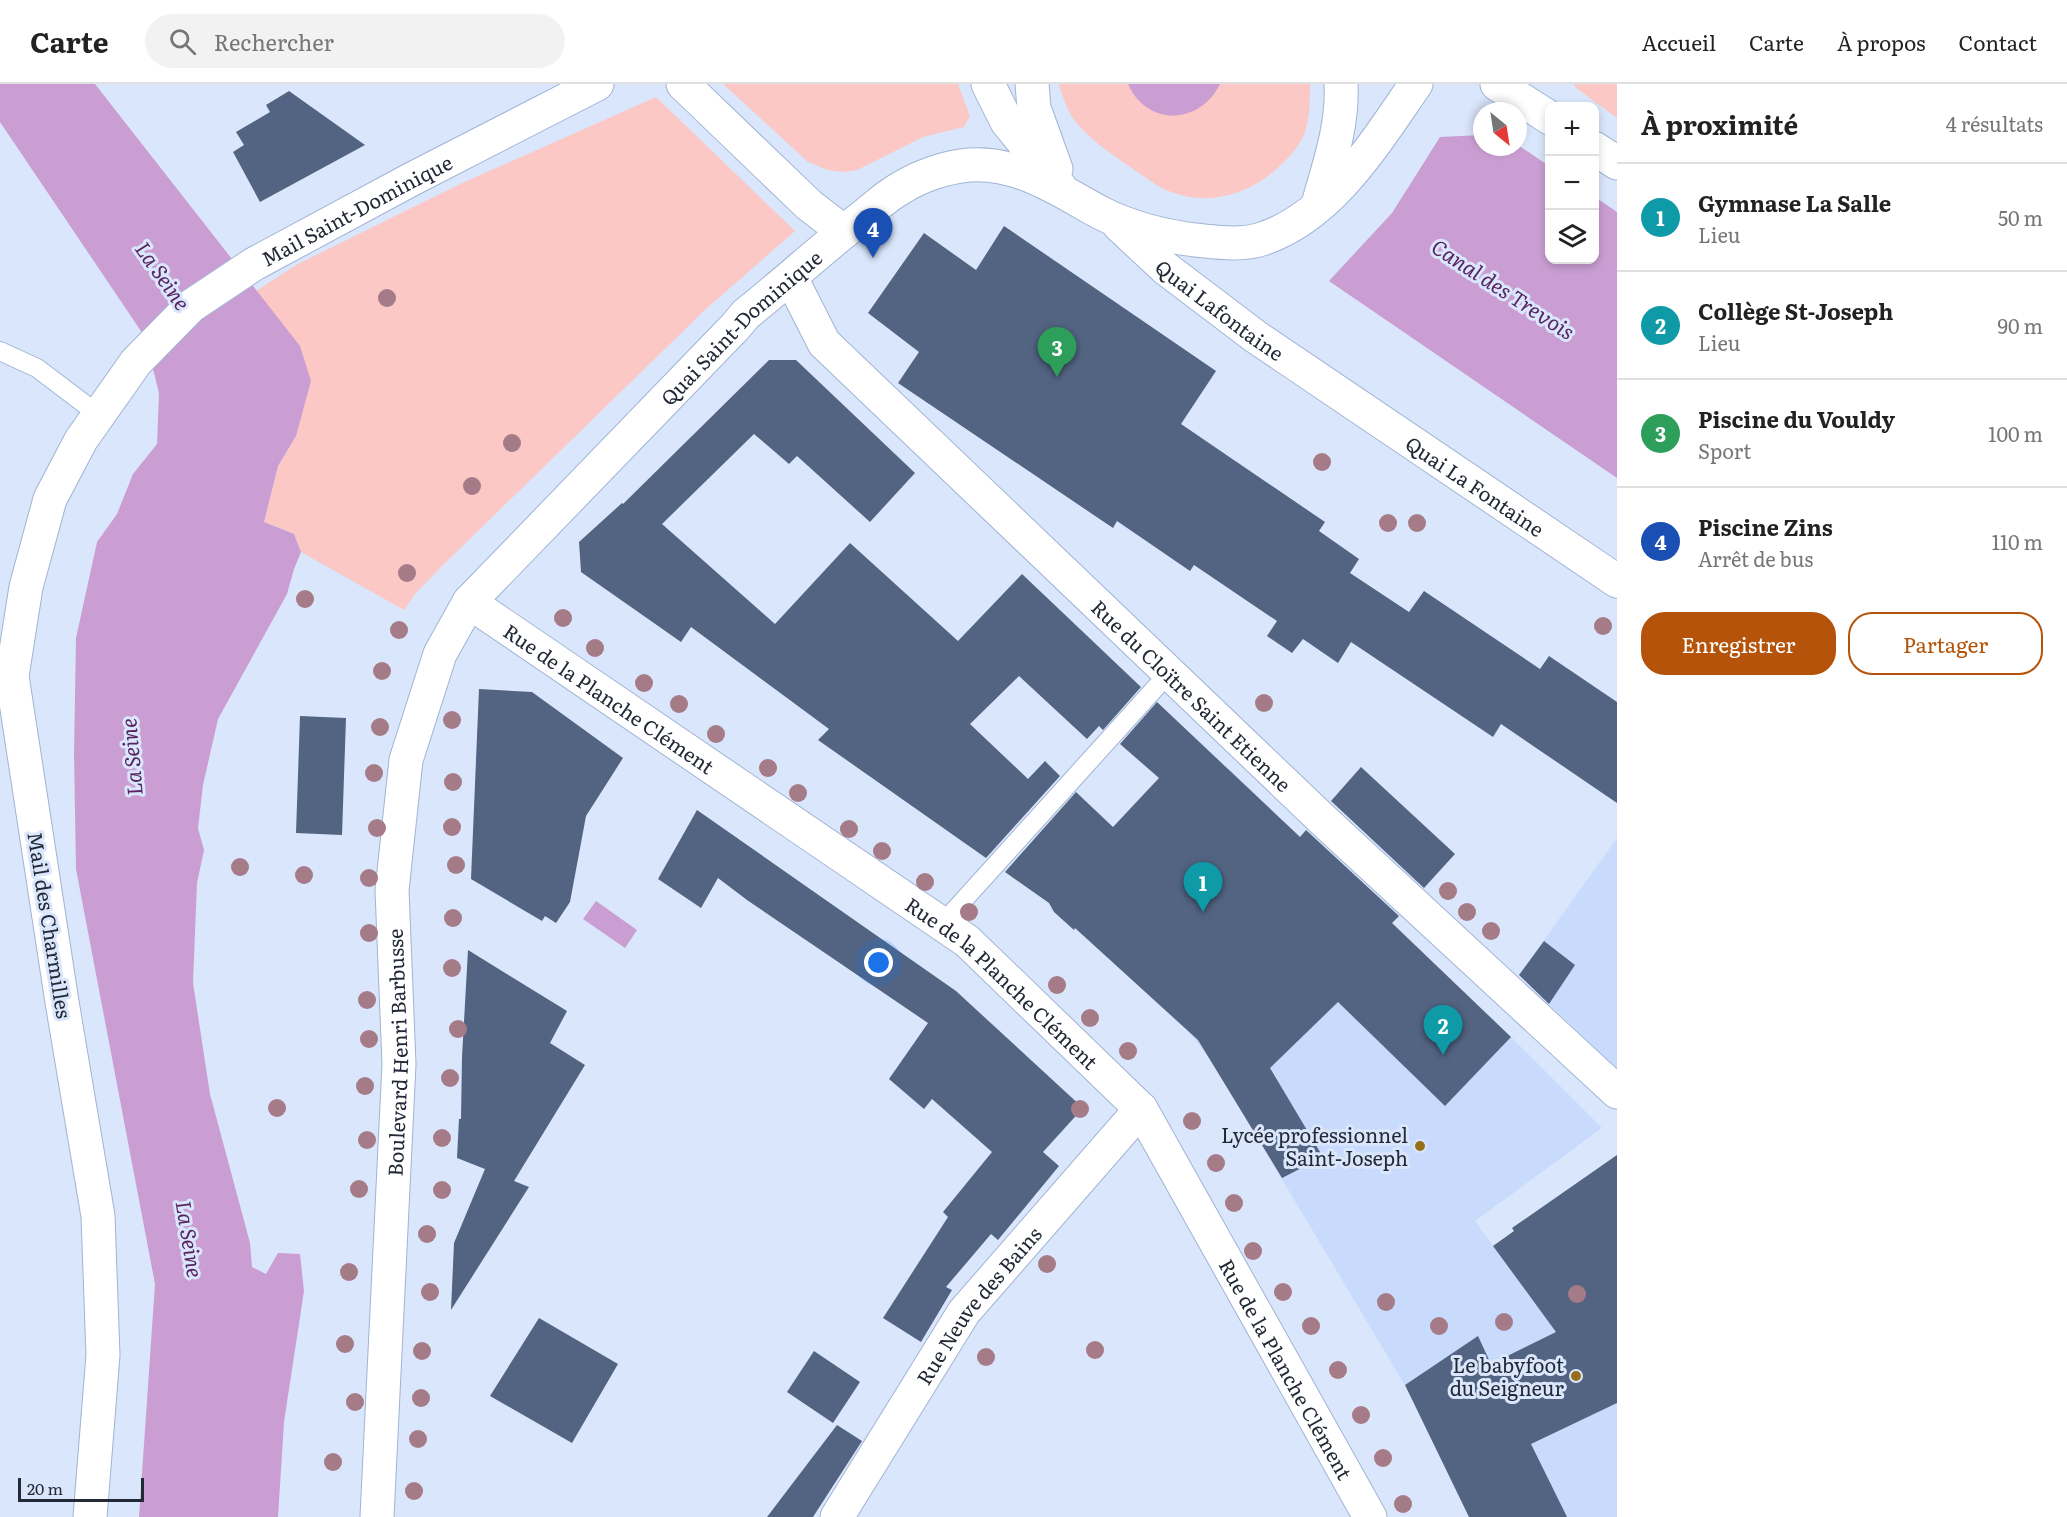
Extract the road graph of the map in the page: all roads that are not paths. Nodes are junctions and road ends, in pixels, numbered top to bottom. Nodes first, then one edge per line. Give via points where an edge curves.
1 (597, 84) edge
2 (683, 84) edge
3 (988, 84) edge
4 (1032, 84) edge
5 (1341, 84) edge
6 (1416, 84) edge
7 (1497, 84) edge
8 (1545, 115) edge
9 (1599, 151) edge
10 (1617, 163) edge
11 (1065, 193) junction
12 (1317, 208) junction
13 (1113, 219) junction
14 (844, 232) junction
15 (790, 278) junction
16 (0, 351) edge
17 (136, 362) joint
18 (1334, 390) joint
19 (99, 415) junction
20 (1617, 581) edge
21 (469, 602) junction
22 (6, 674) edge
23 (1168, 674) junction
24 (942, 924) junction
25 (1617, 1092) edge
26 (1141, 1109) junction
27 (90, 1517) edge
28 (377, 1517) edge
29 (837, 1517) edge
30 (1370, 1517) edge

1 - 17 main road, Mail Saint-Dominique via 267,257 191,306
2 - 14 main road via 809,205
3 - 11 main road via 1007,122
4 - 11 main road via 1034,108
5 - 12 main road via 1337,137
6 - 12 main road via 1365,157
7 - 8 main road
9 - 10 main road
11 - 13 main road, Quai Saint-Dominique
11 - 14 main road, Quai Saint-Dominique via 1038,178 1004,168 970,165 934,172 900,188
12 - 13 main road via 1261,239 1227,243 1173,237
13 - 18 main road, Quai Lafontaine via 1220,311
14 - 15 main road, Quai Saint-Dominique
15 - 21 main road, Quai Saint-Dominique via 746,314
15 - 23 main road, Rue du Cloïtre Saint Etienne via 824,343
16 - 19 lane via 37,368
17 - 19 main road, Mail des Charmilles
18 - 20 main road, Quai La Fontaine
19 - 22 main road, Mail des Charmilles via 50,499
21 - 24 main road, Rue de la Planche Clément
21 - 28 main road, Boulevard Henri Barbusse via 440,654 406,760 392,890 399,1064
22 - 27 main road, Mail des Charmilles via 98,1216 103,1355
23 - 24 lane
23 - 25 main road, Rue du Cloïtre Saint Etienne
24 - 26 main road, Rue de la Planche Clément via 967,941
26 - 29 main road, Rue Neuve des Bains via 964,1312
26 - 30 main road, Rue de la Planche Clément

